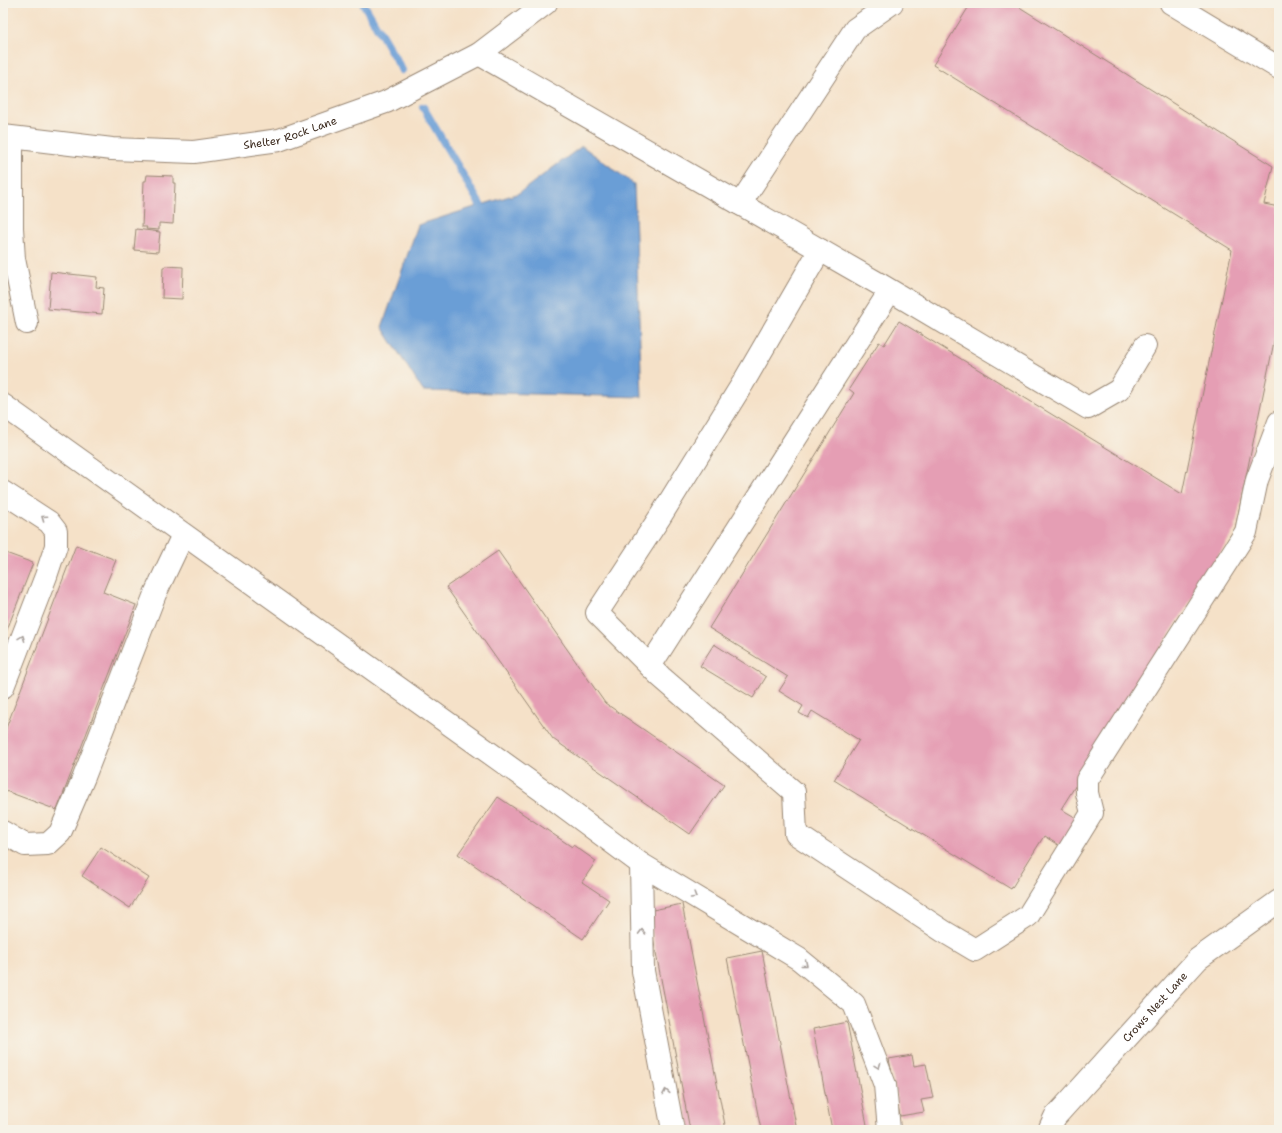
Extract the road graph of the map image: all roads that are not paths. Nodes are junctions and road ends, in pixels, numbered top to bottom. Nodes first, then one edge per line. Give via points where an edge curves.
1 (546, 3) edge
2 (892, 3) edge
3 (1171, 3) edge
4 (479, 54) junction
5 (1279, 68) edge
6 (8, 137) edge
7 (740, 204) junction
8 (820, 250) junction
9 (890, 291) junction
10 (27, 323) dead end
11 (1145, 346) dead end
12 (3, 405) edge
13 (1279, 422) edge
14 (4, 494) edge
15 (184, 535) junction
16 (650, 666) junction
17 (3, 687) edge
18 (3, 832) edge
19 (641, 864) junction
20 (1279, 901) edge
21 (673, 1130) edge
22 (888, 1130) edge
23 (1049, 1130) edge

1 - 4 street, Shelter Rock Lane
2 - 7 street via 855,29
3 - 5 street
4 - 6 street, Shelter Rock Lane via 386,102 278,140 194,152 112,149
4 - 7 street
6 - 10 street via 14,259
7 - 8 street
8 - 9 street
8 - 16 street via 660,517 597,613
9 - 11 street via 1088,408 1119,390
9 - 16 street
12 - 15 street
13 - 16 street via 1257,480 1246,532 1088,780 1087,793 1092,812 1028,916 975,950 796,834 794,792
17 -> 14 street via 56,546 56,531 49,522
15 - 18 street via 155,594 60,833 48,844 25,845
15 - 19 street
21 -> 19 street via 643,971
19 -> 22 street via 799,959 854,1004 885,1085
20 - 23 street, Crows Nest Lane via 1198,959 1055,1118

